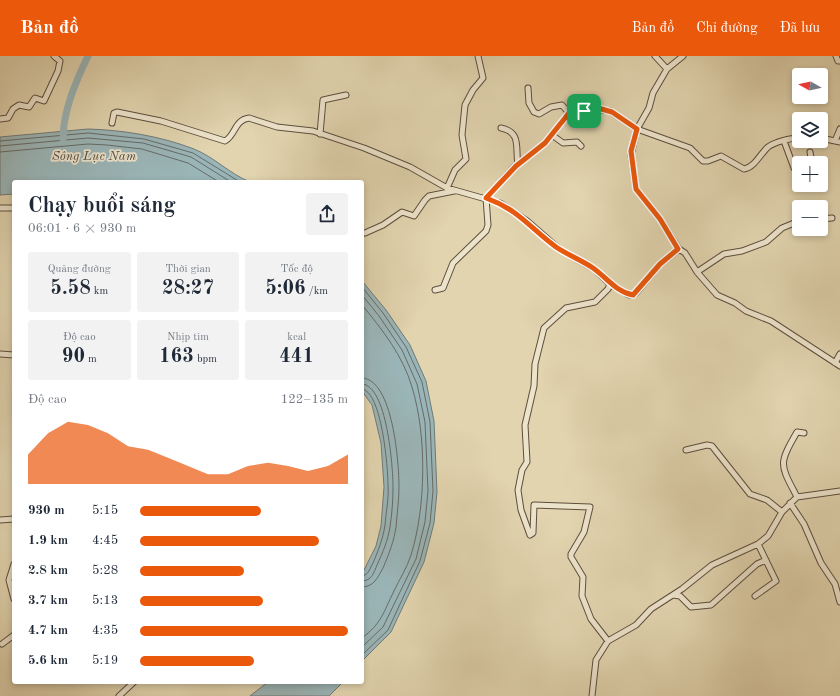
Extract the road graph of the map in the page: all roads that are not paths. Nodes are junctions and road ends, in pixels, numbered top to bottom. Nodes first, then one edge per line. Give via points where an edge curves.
1 (54, 56) edge
2 (478, 56) edge
3 (655, 56) edge
4 (684, 56) edge
5 (836, 56) edge
6 (840, 61) edge
7 (668, 70) junction
8 (528, 88) dead end
9 (346, 95) dead end
10 (569, 113) junction
11 (0, 119) edge
12 (112, 123) dead end
13 (500, 128) dead end
14 (637, 129) junction
15 (840, 129) edge
16 (320, 134) junction
17 (552, 135) junction
18 (792, 139) edge
19 (828, 139) edge
20 (784, 141) junction
21 (838, 141) edge
22 (581, 146) dead end
23 (810, 152) dead end
24 (811, 156) edge
25 (792, 163) edge
26 (518, 164) junction
27 (447, 188) junction
28 (455, 190) junction
29 (486, 198) junction
30 (0, 208) edge
31 (12, 208) edge
32 (828, 218) edge
33 (832, 218) dead end
34 (792, 224) edge
35 (365, 233) dead end
36 (678, 249) junction
37 (697, 272) junction
38 (610, 284) junction
39 (435, 290) dead end
40 (0, 354) edge
41 (840, 354) edge
42 (12, 355) edge
43 (838, 364) edge
44 (804, 433) dead end
45 (686, 450) dead end
46 (840, 491) edge
47 (797, 497) junction
48 (790, 503) junction
49 (782, 512) junction
50 (12, 518) edge
51 (0, 520) edge
52 (758, 544) junction
53 (766, 560) junction
54 (12, 570) edge
55 (12, 591) edge
56 (672, 595) junction
57 (755, 596) dead end
58 (840, 602) edge
59 (12, 636) edge
60 (608, 641) junction
61 (2, 644) dead end
62 (132, 684) edge
63 (119, 696) edge
64 (592, 696) edge

1 - 11 street via 60,61 59,66 44,101 35,98 29,107 19,105 8,118
2 - 27 street via 483,78 464,105 462,135 466,158 455,170
3 - 7 street
4 - 7 street
5 - 6 street
7 - 14 street via 653,92 649,108
8 - 10 street via 529,103 534,112 539,114 559,105 564,106
9 - 16 street via 323,100
10 - 14 street via 604,109
10 - 17 street
12 - 16 street via 114,113 118,112 161,121 222,141 228,140 238,124 247,118 277,127 309,130
13 - 26 street via 509,131 518,143
14 - 20 street via 690,148 703,161 721,156 744,169 751,166 770,146
14 - 36 street via 631,151 636,189 660,219
15 - 21 street
16 - 27 street via 378,153 414,169
17 - 22 street via 563,143 577,142
17 - 26 street via 534,153
18 - 20 street
19 - 21 street
20 - 25 street
23 - 24 street
26 - 29 street
27 - 28 street
28 - 29 street
28 - 35 street via 429,196 414,216 402,212
29 - 38 street via 514,212 554,245 594,269
29 - 39 street via 487,229 453,263 443,288
30 - 31 street
32 - 33 street
34 - 37 street via 782,228 771,240 742,251 724,254
36 - 37 street via 687,255
36 - 38 street via 660,264 635,295 629,295
37 - 43 street via 717,295 771,322
38 - 60 street via 595,302 566,308 544,328 526,416 527,462 522,470 518,493 530,535 534,527 534,505 590,506 584,532 571,557 583,577 582,596 593,624
40 - 42 street
41 - 43 street
44 - 47 street via 798,432 787,451 783,465
45 - 49 street via 712,446 750,494 767,500
46 - 47 street
47 - 48 street
48 - 49 street
48 - 58 street via 804,524 821,563 835,584
49 - 52 street via 768,536
50 - 51 street
52 - 53 street
52 - 56 street via 712,565
53 - 56 street via 757,564 709,606 691,607 680,596
53 - 57 street via 776,583
54 - 55 street via 9,580
56 - 60 street via 651,609 636,625
59 - 61 street
60 - 64 street via 596,660
62 - 63 street

